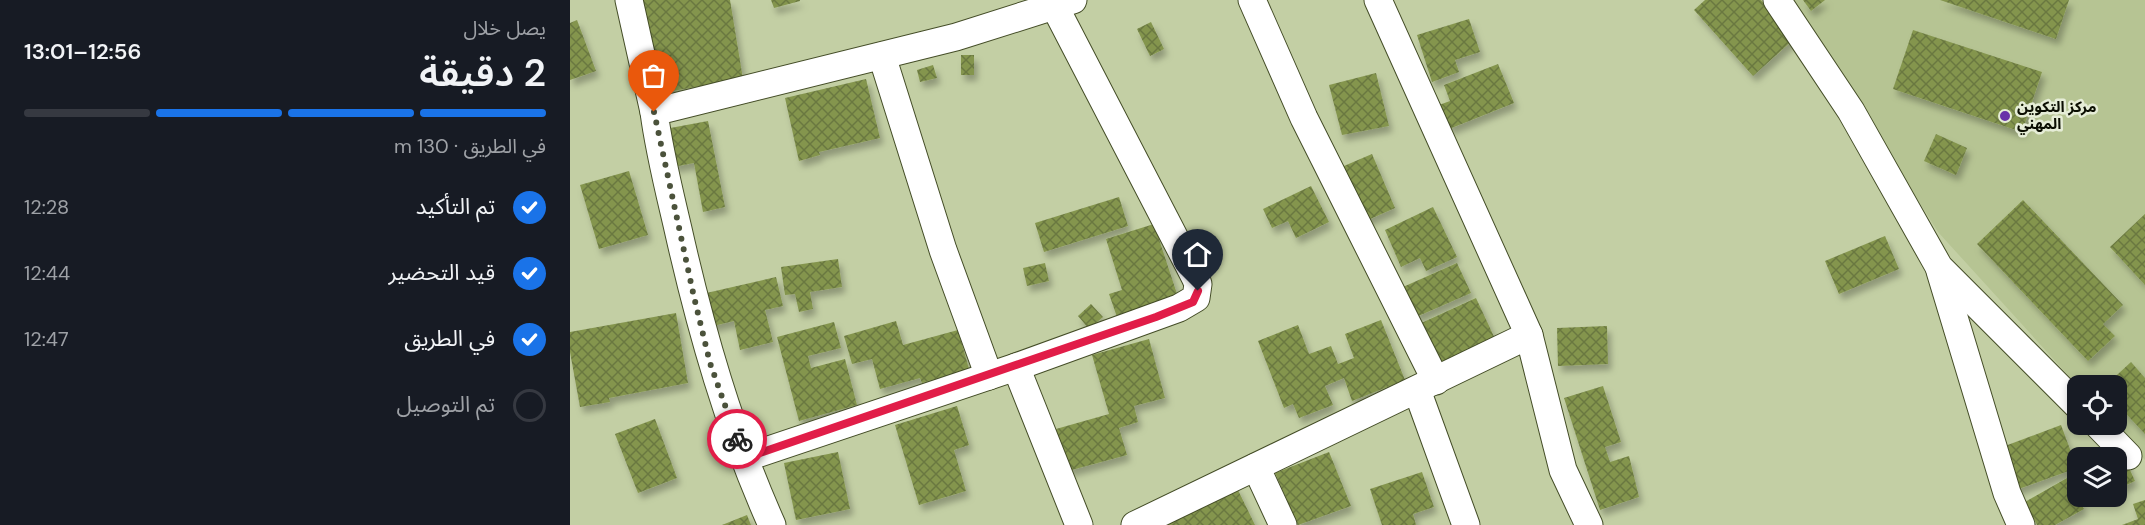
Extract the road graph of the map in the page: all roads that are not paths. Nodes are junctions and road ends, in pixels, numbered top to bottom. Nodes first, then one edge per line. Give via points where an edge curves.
1 (629, 0) edge
2 (1252, 0) edge
3 (1378, 0) edge
4 (1777, 0) edge
5 (1064, 4) edge
6 (882, 56) junction
7 (654, 112) junction
8 (1939, 267) junction
9 (1529, 335) junction
10 (1016, 367) junction
11 (989, 376) junction
12 (1426, 386) junction
13 (2067, 394) edge
14 (2108, 435) edge
15 (2128, 456) dead end
16 (745, 458) junction
17 (1256, 467) junction
18 (772, 525) edge
19 (1079, 525) edge
20 (1135, 525) edge
21 (1283, 525) edge
22 (1466, 525) edge
23 (1589, 525) edge
24 (2021, 525) edge

1 - 7 street
2 - 12 street
3 - 9 street
4 - 8 street via 1851,111
5 - 6 street
5 - 10 street via 1195,277 1198,291 1193,302 1179,308
6 - 7 street
6 - 11 street via 936,227
7 - 16 street via 710,363
8 - 13 street
8 - 24 street via 2007,493
9 - 12 street
9 - 23 street via 1563,470
10 - 11 street
10 - 19 street
11 - 16 street
12 - 17 street
12 - 22 street
14 - 15 street
16 - 18 street
17 - 20 street
17 - 21 street

